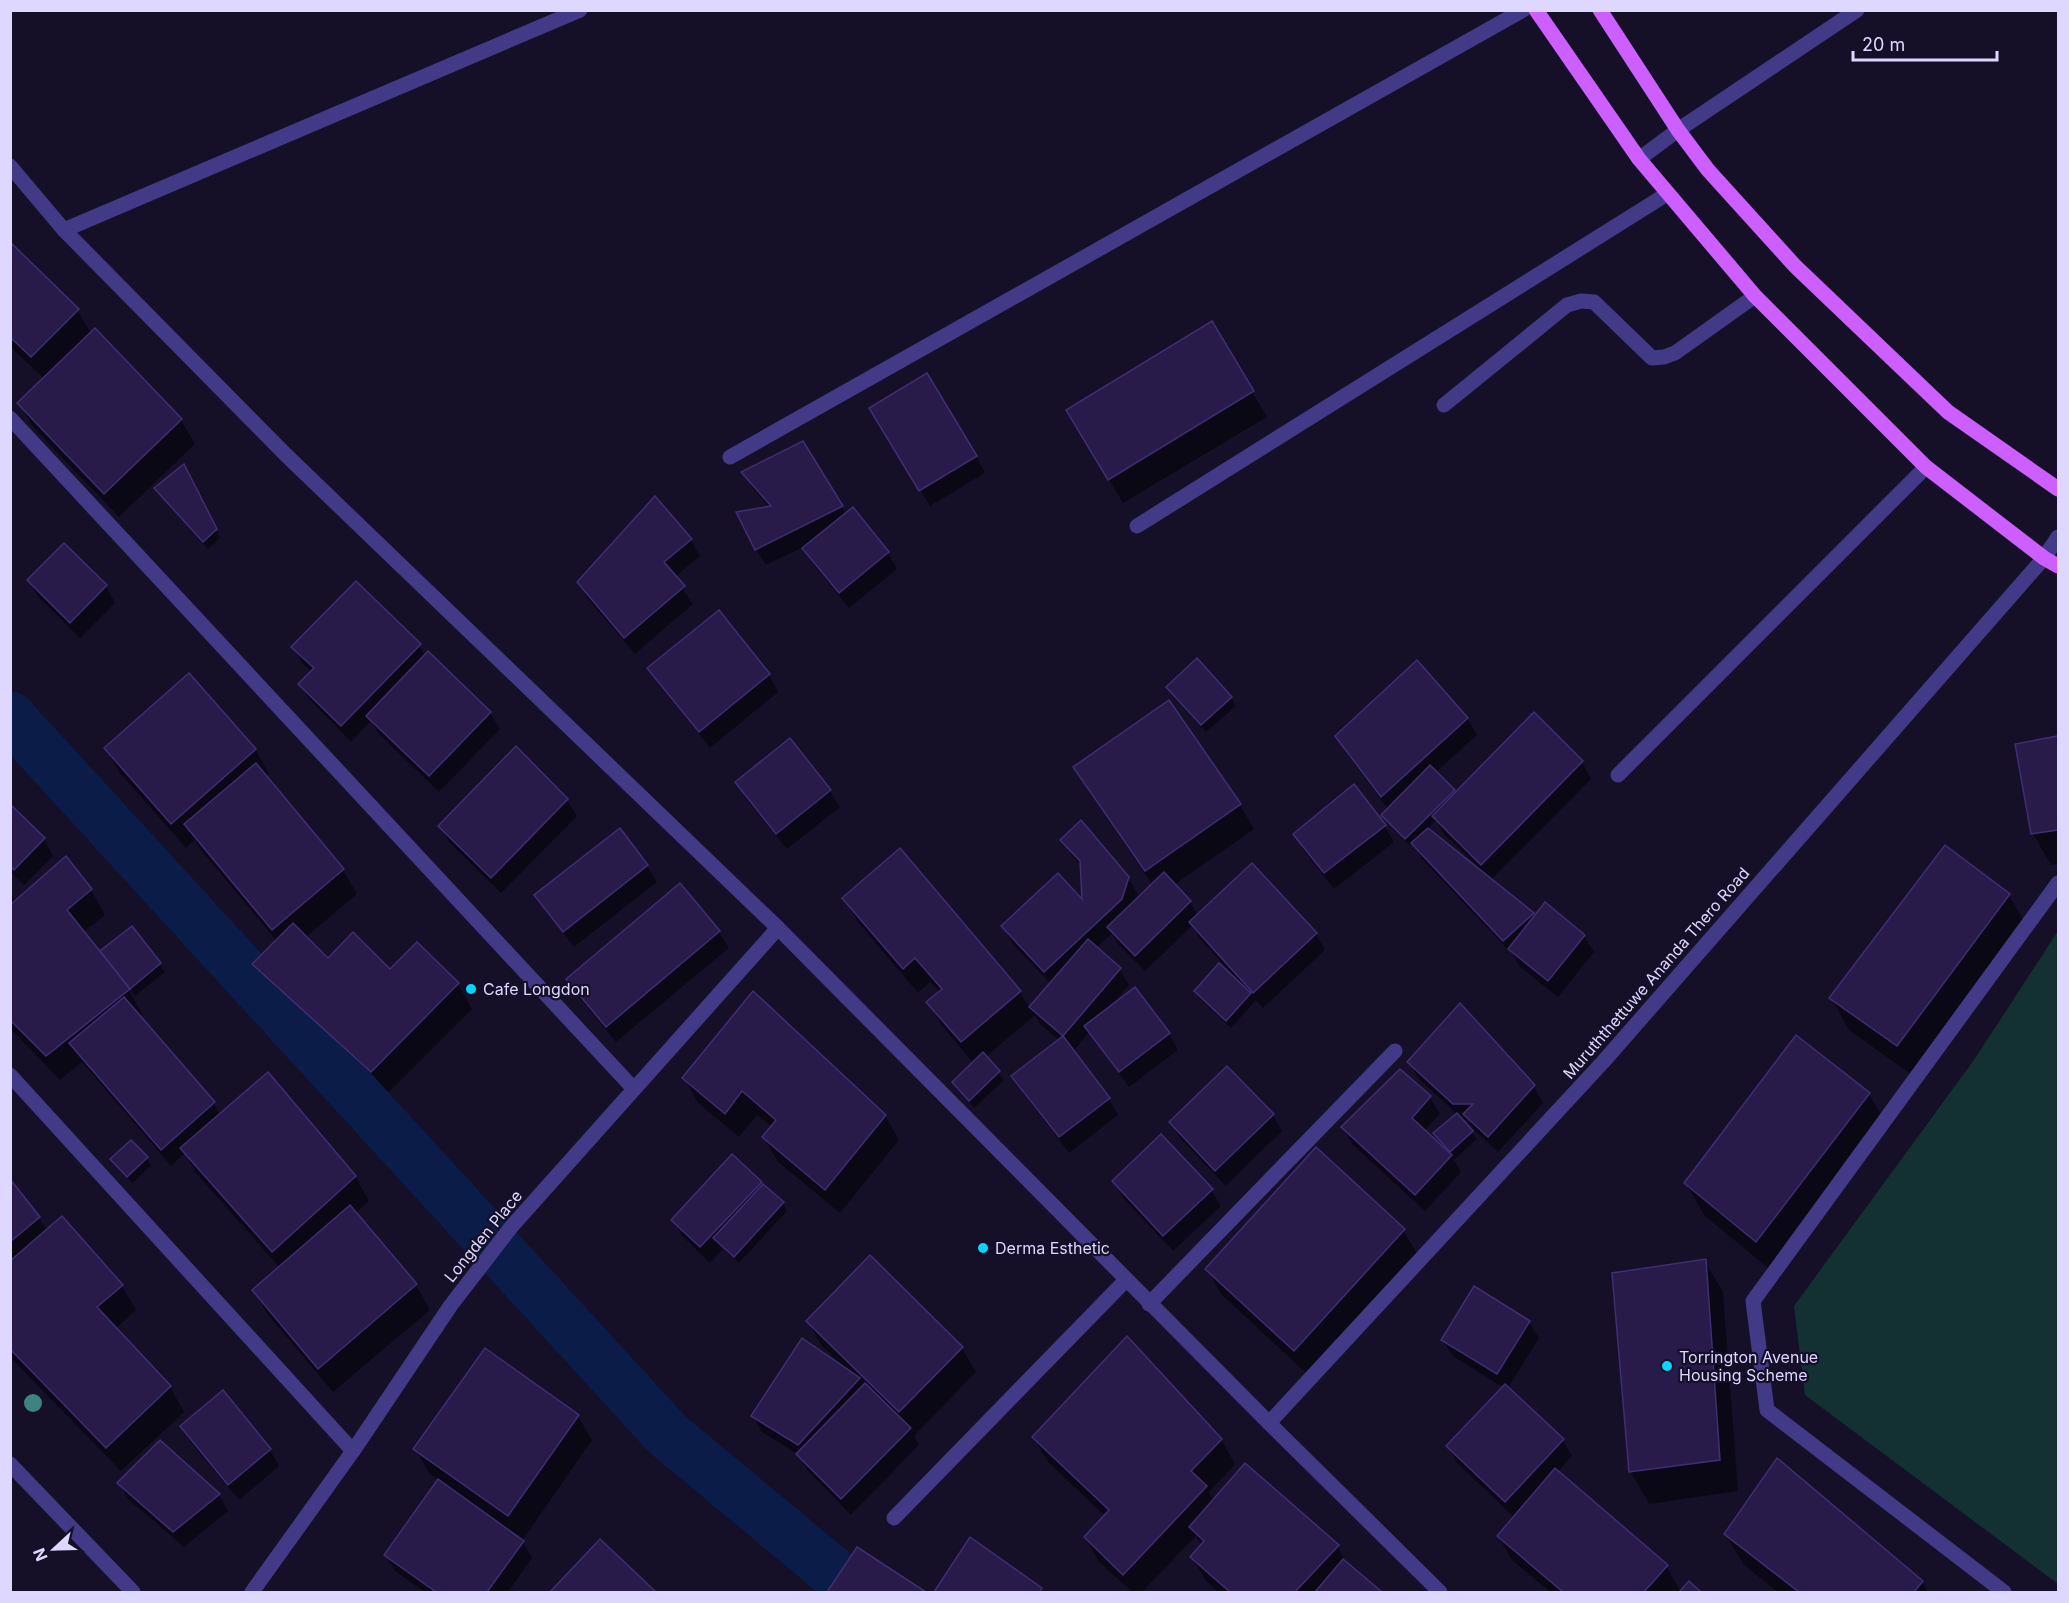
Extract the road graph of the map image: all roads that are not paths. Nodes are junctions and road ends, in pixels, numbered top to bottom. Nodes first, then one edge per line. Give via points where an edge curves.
1 (580, 10) edge
2 (1523, 10) edge
3 (1536, 10) edge
4 (1600, 10) edge
5 (1857, 10) edge
6 (1678, 130) junction
7 (1639, 159) junction
8 (10, 166) edge
9 (1667, 194) junction
10 (64, 230) junction
11 (1755, 296) junction
12 (1444, 405) dead end
13 (10, 418) edge
14 (730, 457) dead end
15 (1926, 467) junction
16 (2058, 489) edge
17 (1137, 526) dead end
18 (2058, 537) edge
19 (2044, 558) junction
20 (2058, 566) edge
21 (1618, 775) dead end
22 (2058, 883) edge
23 (777, 928) junction
24 (1395, 1051) dead end
25 (10, 1075) edge
26 (633, 1088) junction
27 (1126, 1280) junction
28 (1149, 1304) junction
29 (1269, 1423) junction
30 (353, 1451) junction
31 (10, 1464) edge
32 (894, 1518) dead end
33 (133, 1593) edge
34 (252, 1593) edge
35 (1440, 1593) edge
36 (2004, 1593) edge

1 - 10 street
2 - 14 street
3 - 7 main road
4 - 6 main road
5 - 6 street
6 - 7 street
6 - 16 main road via 1708,170 1795,266 1948,412
7 - 9 main road
8 - 10 street
9 - 11 main road
9 - 17 street
10 - 23 street via 294,463
11 - 12 street via 1675,353 1652,358 1594,302 1567,304
11 - 15 main road
13 - 26 street
15 - 19 main road
15 - 21 street
18 - 19 street, Muruththettuwe Ananda Thero Road
19 - 20 main road
19 - 29 street, Muruththettuwe Ananda Thero Road via 1603,1062
22 - 36 street via 1753,1301 1767,1410
23 - 26 street, Longden Place
23 - 27 street
24 - 28 street
25 - 30 street
26 - 30 street, Longden Place via 512,1226 451,1305
27 - 28 street
27 - 32 street
28 - 29 street
29 - 35 street
30 - 34 street, Longden Place
31 - 33 street

